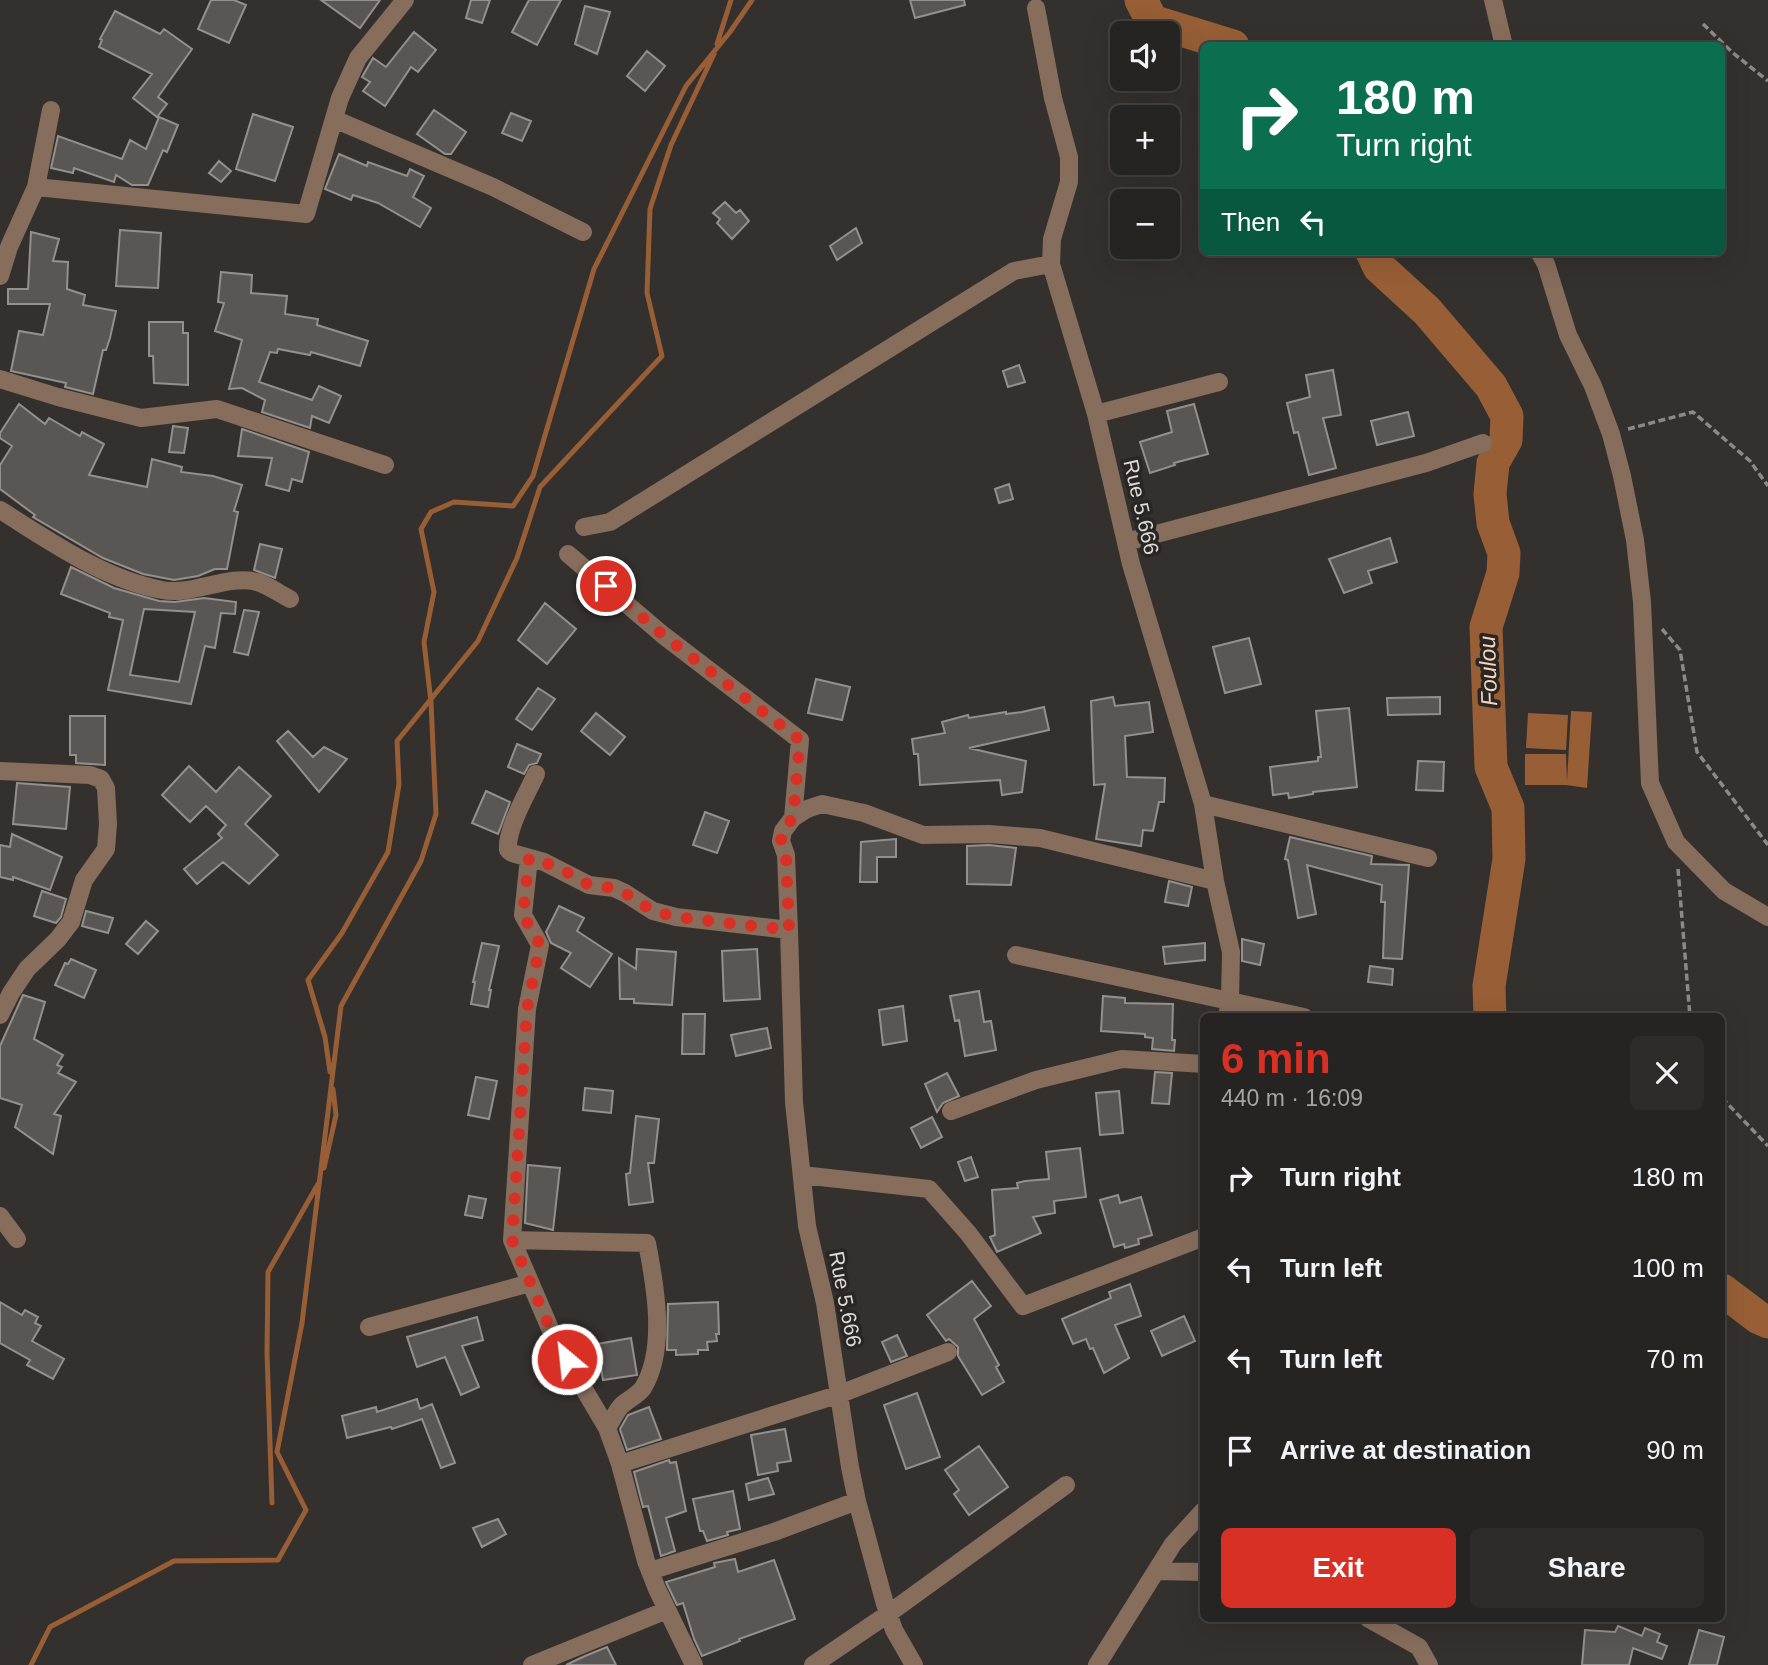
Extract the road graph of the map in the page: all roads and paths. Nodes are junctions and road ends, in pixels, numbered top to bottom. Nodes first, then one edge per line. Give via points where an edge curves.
1 (405, 0) edge
2 (1493, 0) edge
3 (1036, 8) dead end
4 (1703, 23) dead end
5 (1503, 42) edge
6 (1722, 42) edge
7 (1725, 45) edge
8 (1768, 81) edge
9 (51, 110) dead end
10 (334, 119) junction
11 (36, 187) junction
12 (583, 232) dead end
13 (1541, 256) edge
14 (1051, 264) junction
15 (0, 276) edge
16 (0, 379) edge
17 (1219, 382) dead end
18 (1096, 414) junction
19 (1611, 433) junction
20 (1483, 443) dead end
21 (386, 465) dead end
22 (1768, 486) edge
23 (0, 510) edge
24 (584, 527) dead end
25 (1126, 542) junction
26 (568, 554) dead end
27 (290, 600) dead end
28 (1642, 602) junction
29 (0, 771) edge
30 (536, 774) dead end
31 (1203, 804) junction
32 (793, 818) junction
33 (1676, 842) junction
34 (1768, 845) edge
35 (529, 858) junction
36 (1428, 858) dead end
37 (1215, 881) junction
38 (1768, 917) edge
39 (789, 930) junction
40 (1016, 955) dead end
41 (1228, 1008) edge
42 (1270, 1013) edge
43 (1690, 1013) edge
44 (0, 1015) edge
45 (1200, 1064) edge
46 (1725, 1101) edge
47 (951, 1111) dead end
48 (1768, 1146) edge
49 (802, 1175) junction
50 (0, 1216) edge
51 (17, 1239) dead end
52 (1200, 1239) edge
53 (512, 1240) junction
54 (530, 1283) junction
55 (369, 1327) dead end
56 (947, 1352) dead end
57 (839, 1394) junction
58 (607, 1428) junction
59 (620, 1464) junction
60 (1066, 1485) dead end
61 (857, 1501) junction
62 (1200, 1514) edge
63 (650, 1571) junction
64 (1156, 1571) junction
65 (1200, 1572) edge
66 (667, 1610) junction
67 (888, 1614) junction
68 (1374, 1622) edge
69 (532, 1665) edge
70 (694, 1665) edge
71 (813, 1665) edge
72 (914, 1665) edge
73 (1097, 1665) edge
74 (1429, 1665) edge

1 - 10 street via 358,58
2 - 5 street
3 - 14 street, Rue 5.666 via 1069,157 1069,182 1052,239
4 - 6 path
7 - 8 path
9 - 11 street
10 - 11 street via 306,214
10 - 12 street via 493,187
11 - 15 street
13 - 19 street via 1568,335
14 - 18 street, Rue 5.666
14 - 24 street via 1014,271 610,522
16 - 21 street via 141,418 217,409
17 - 18 street
18 - 25 street, Rue 5.666
19 - 22 path via 1693,412 1750,461
19 - 28 street via 1635,540
20 - 25 street via 1426,464
23 - 27 street via 95,567 163,591 257,582
25 - 31 street, Rue 5.666
26 - 32 street, Rue 5.666 via 663,635 800,740
28 - 33 street via 1650,783
28 - 34 path via 1679,650 1697,752
29 - 44 street via 101,779 106,788 108,824 106,849 84,880 71,922 27,969
30 - 35 street via 508,843 512,853
31 - 36 street
31 - 37 street, Rue 5.666
32 - 37 street via 822,804 864,813 923,835 1040,838
32 - 39 street, Rue 5.666 via 782,831 781,841 786,855
33 - 38 street via 1724,891
33 - 43 path
35 - 39 street via 558,867 589,885 614,888 653,911
35 - 53 street via 523,915 540,945 527,1009
37 - 41 street, Rue 5.666 via 1231,952
39 - 49 street, Rue 5.666 via 794,1102
40 - 41 street
41 - 42 street
45 - 47 street via 1122,1059 1036,1080
46 - 48 path
49 - 52 street via 929,1189 1023,1306
49 - 57 street, Rue 5.666 via 807,1226
50 - 51 street
53 - 54 street
53 - 58 street via 647,1243 657,1327 650,1374 642,1391 621,1406
54 - 55 street
54 - 58 street via 555,1340
56 - 57 street
57 - 59 street
57 - 61 street, Rue 5.666
58 - 59 street
59 - 63 street
60 - 67 street
61 - 63 street
61 - 67 street, Rue 5.666
62 - 64 street
63 - 66 street
64 - 65 street
64 - 73 street
66 - 69 street
66 - 70 street
67 - 71 street
67 - 72 street, Rue 5.666
68 - 74 street via 1419,1647

